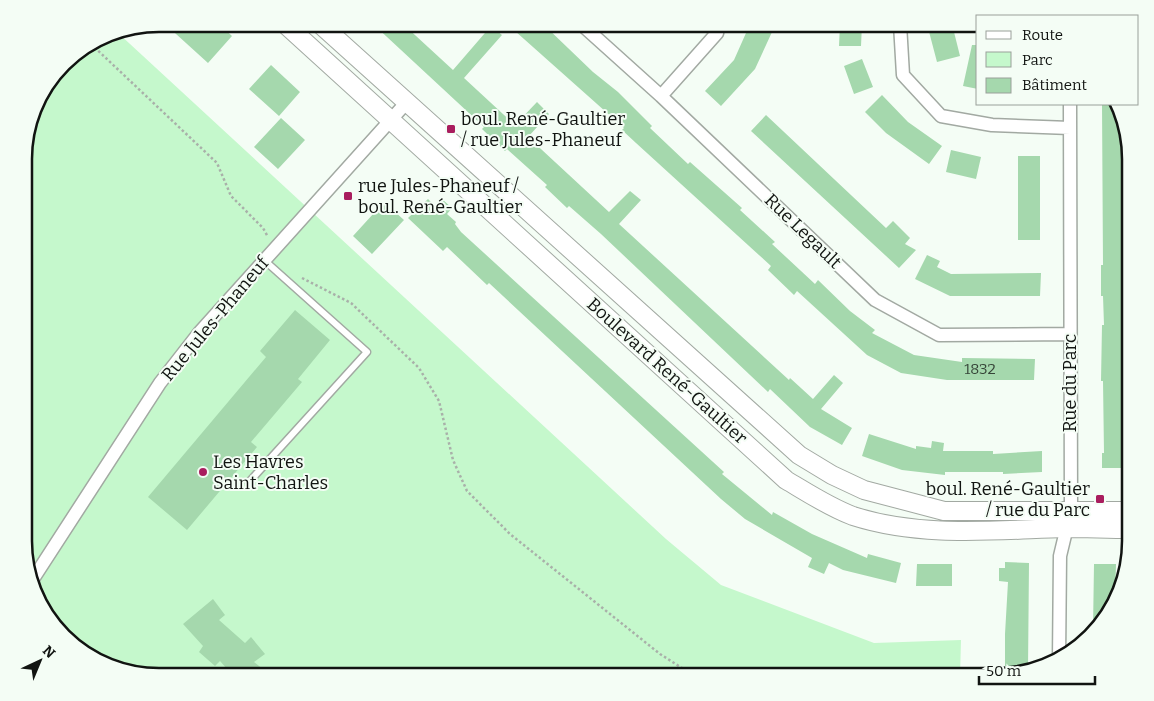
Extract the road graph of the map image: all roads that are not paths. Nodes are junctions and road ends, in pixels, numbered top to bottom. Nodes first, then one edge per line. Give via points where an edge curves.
1 (595, 32) edge
2 (717, 32) edge
3 (900, 32) edge
4 (295, 33) edge
5 (330, 33) edge
6 (661, 96) junction
7 (406, 103) junction
8 (1070, 105) edge
9 (390, 120) junction
10 (1070, 128) junction
11 (264, 260) junction
12 (1070, 334) junction
13 (249, 482) dead end
14 (1072, 510) junction
15 (1121, 511) edge
16 (1066, 528) junction
17 (1121, 529) edge
18 (37, 574) edge
19 (1059, 650) edge

1 - 6 street, Rue Legault
2 - 6 street
3 - 10 street via 903,75 941,116 992,125
4 - 9 street, Boulevard René-Gaultier
5 - 7 street, Boulevard René-Gaultier
6 - 12 street, Rue Legault via 875,300 939,335
7 - 9 street, Rue Jules-Phaneuf
7 - 14 street, Boulevard René-Gaultier via 799,455 864,490 944,511
8 - 10 street, Rue du Parc
9 - 11 street, Rue Jules-Phaneuf
9 - 16 street, Boulevard René-Gaultier via 786,480 818,500 852,515 918,529 964,532
10 - 12 street, Rue du Parc
11 - 13 lane via 367,352
11 - 18 street, Rue Jules-Phaneuf via 199,333 160,383
12 - 14 street, Rue du Parc
14 - 15 street, Boulevard René-Gaultier
14 - 16 street, Rue du Parc
16 - 17 street, Boulevard René-Gaultier
16 - 19 street, Rue du Parc via 1060,556

